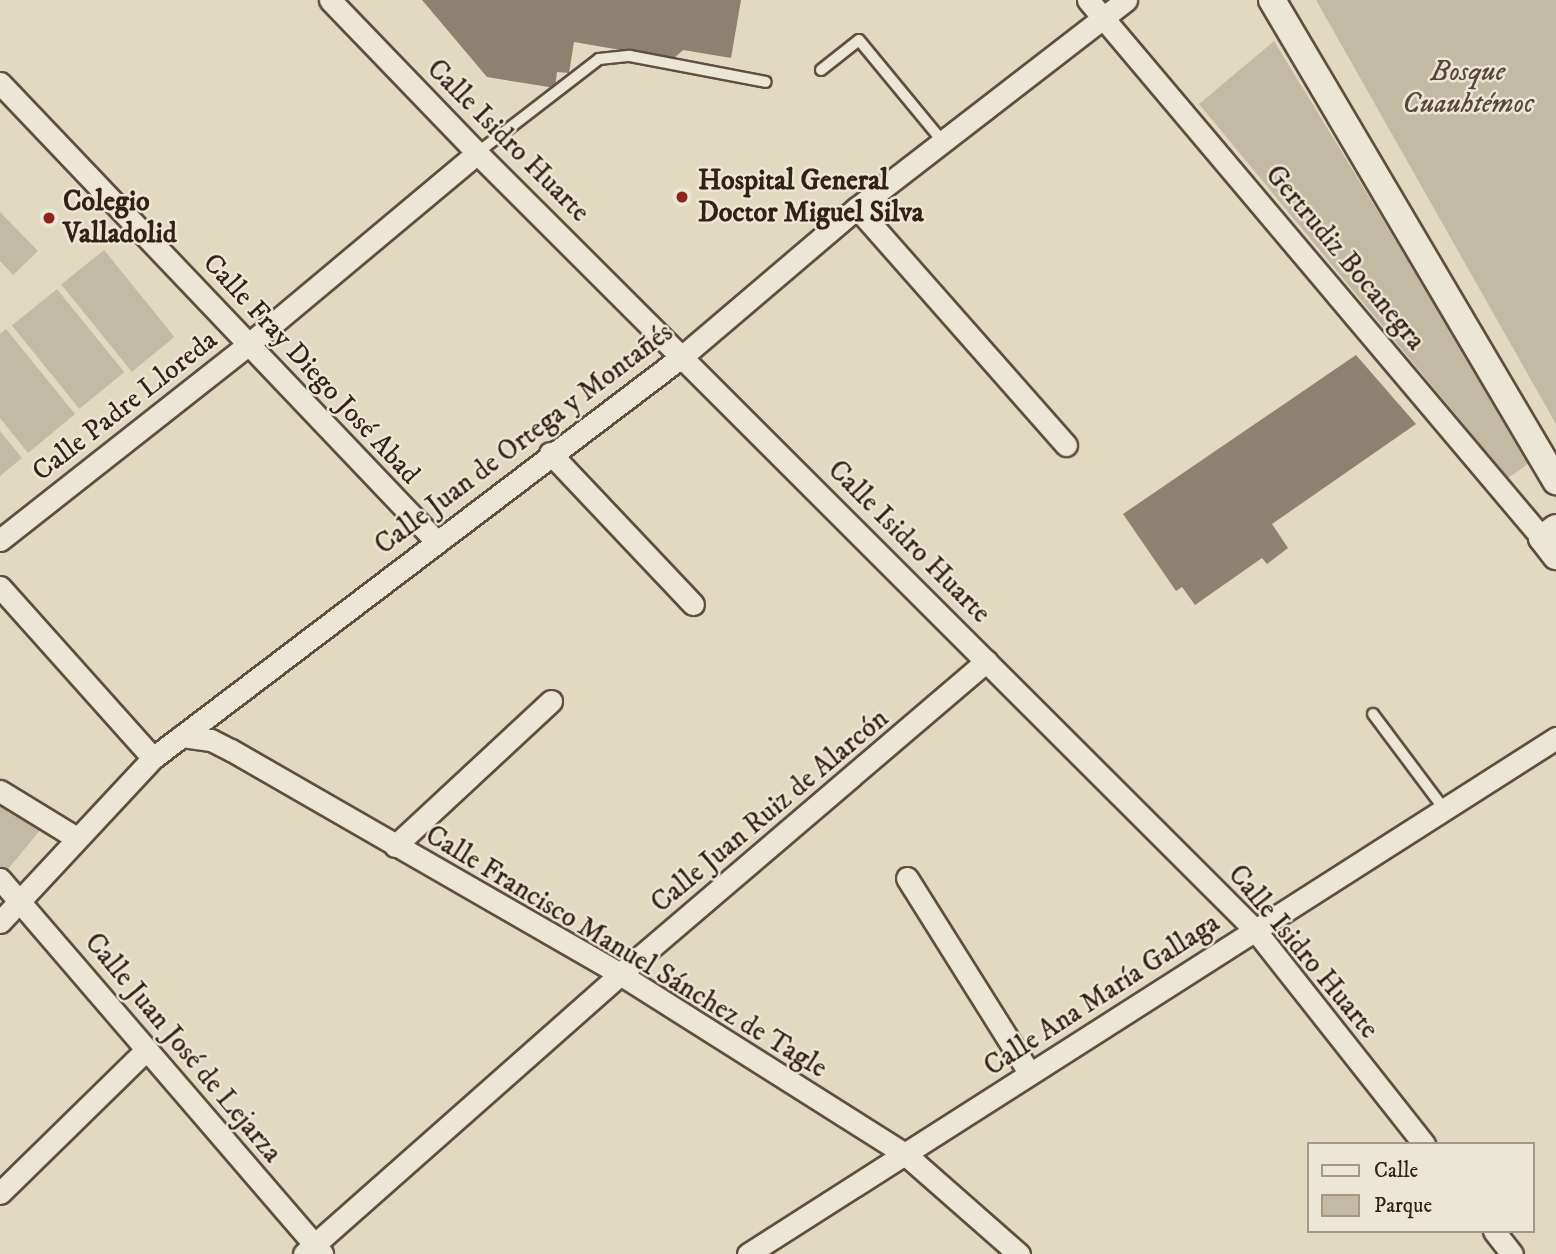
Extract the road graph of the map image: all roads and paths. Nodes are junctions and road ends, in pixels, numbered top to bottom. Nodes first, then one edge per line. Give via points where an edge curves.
1 (330, 0) edge
2 (1088, 0) edge
3 (1126, 0) edge
4 (1272, 0) edge
5 (1101, 20) junction
6 (821, 70) dead end
7 (766, 82) dead end
8 (0, 83) edge
9 (943, 142) junction
10 (477, 153) junction
11 (857, 208) junction
12 (250, 343) junction
13 (684, 355) junction
14 (1066, 445) dead end
15 (550, 453) junction
16 (1556, 481) edge
17 (0, 540) edge
18 (436, 541) junction
19 (1551, 541) edge
20 (0, 587) edge
21 (693, 604) dead end
22 (987, 661) junction
23 (551, 701) dead end
24 (1373, 714) dead end
25 (182, 736) junction
26 (1556, 738) edge
27 (153, 758) junction
28 (0, 791) edge
29 (1444, 809) junction
30 (75, 837) junction
31 (395, 846) junction
32 (907, 878) dead end
33 (0, 879) edge
34 (22, 900) junction
35 (0, 922) edge
36 (1255, 930) junction
37 (620, 974) junction
38 (146, 1050) junction
39 (1030, 1074) junction
40 (1422, 1142) edge
41 (905, 1154) junction
42 (0, 1193) edge
43 (1495, 1233) edge
44 (314, 1251) edge
45 (748, 1254) edge
46 (1019, 1254) edge
47 (1511, 1254) edge

1 - 10 street, Calle Isidro Huarte
2 - 5 street, Gertrudiz Bocanegra
3 - 5 street, Calle Juan de Ortega y Montañés
4 - 16 street
5 - 9 street, Calle Juan de Ortega y Montañés
5 - 19 street, Gertrudiz Bocanegra
6 - 9 lane via 859,40
7 - 10 lane via 629,56 599,59
8 - 12 street, Calle Fray Diego José Abad
9 - 11 street, Calle Juan de Ortega y Montañés
10 - 12 street, Calle Padre Lloreda
10 - 13 street, Calle Isidro Huarte
11 - 13 street, Calle Juan de Ortega y Montañés
11 - 14 street
12 - 17 street, Calle Padre Lloreda
12 - 18 street, Calle Fray Diego José Abad
13 - 15 street, Calle Juan de Ortega y Montañés
13 - 22 street, Calle Isidro Huarte
15 - 18 street, Calle Juan de Ortega y Montañés
15 - 21 street
18 - 25 street, Calle Juan de Ortega y Montañés
20 - 27 street
22 - 36 street, Calle Isidro Huarte
22 - 37 street, Calle Juan Ruiz de Alarcón
23 - 31 street
24 - 29 lane
25 - 27 street, Calle Juan de Ortega y Montañés
25 - 31 street, Calle Francisco Manuel Sánchez de Tagle via 211,740 231,750
26 - 29 street, Calle Ana María Gallaga
27 - 30 street, Calle Juan de Ortega y Montañés
28 - 30 street
29 - 36 street, Calle Ana María Gallaga
30 - 34 street, Calle Juan de Ortega y Montañés
31 - 37 street, Calle Francisco Manuel Sánchez de Tagle
32 - 39 street
33 - 34 street, Calle Juan José de Lejarza
34 - 35 street, Calle Juan de Ortega y Montañés
34 - 38 street, Calle Juan José de Lejarza
36 - 39 street, Calle Ana María Gallaga
36 - 40 street, Calle Isidro Huarte
37 - 41 street, Calle Francisco Manuel Sánchez de Tagle
37 - 44 street, Calle Juan Ruiz de Alarcón
38 - 42 street
38 - 44 street, Calle Juan José de Lejarza
39 - 41 street, Calle Ana María Gallaga
41 - 45 street, Calle Ana María Gallaga
41 - 46 street, Calle Francisco Manuel Sánchez de Tagle
43 - 47 street

